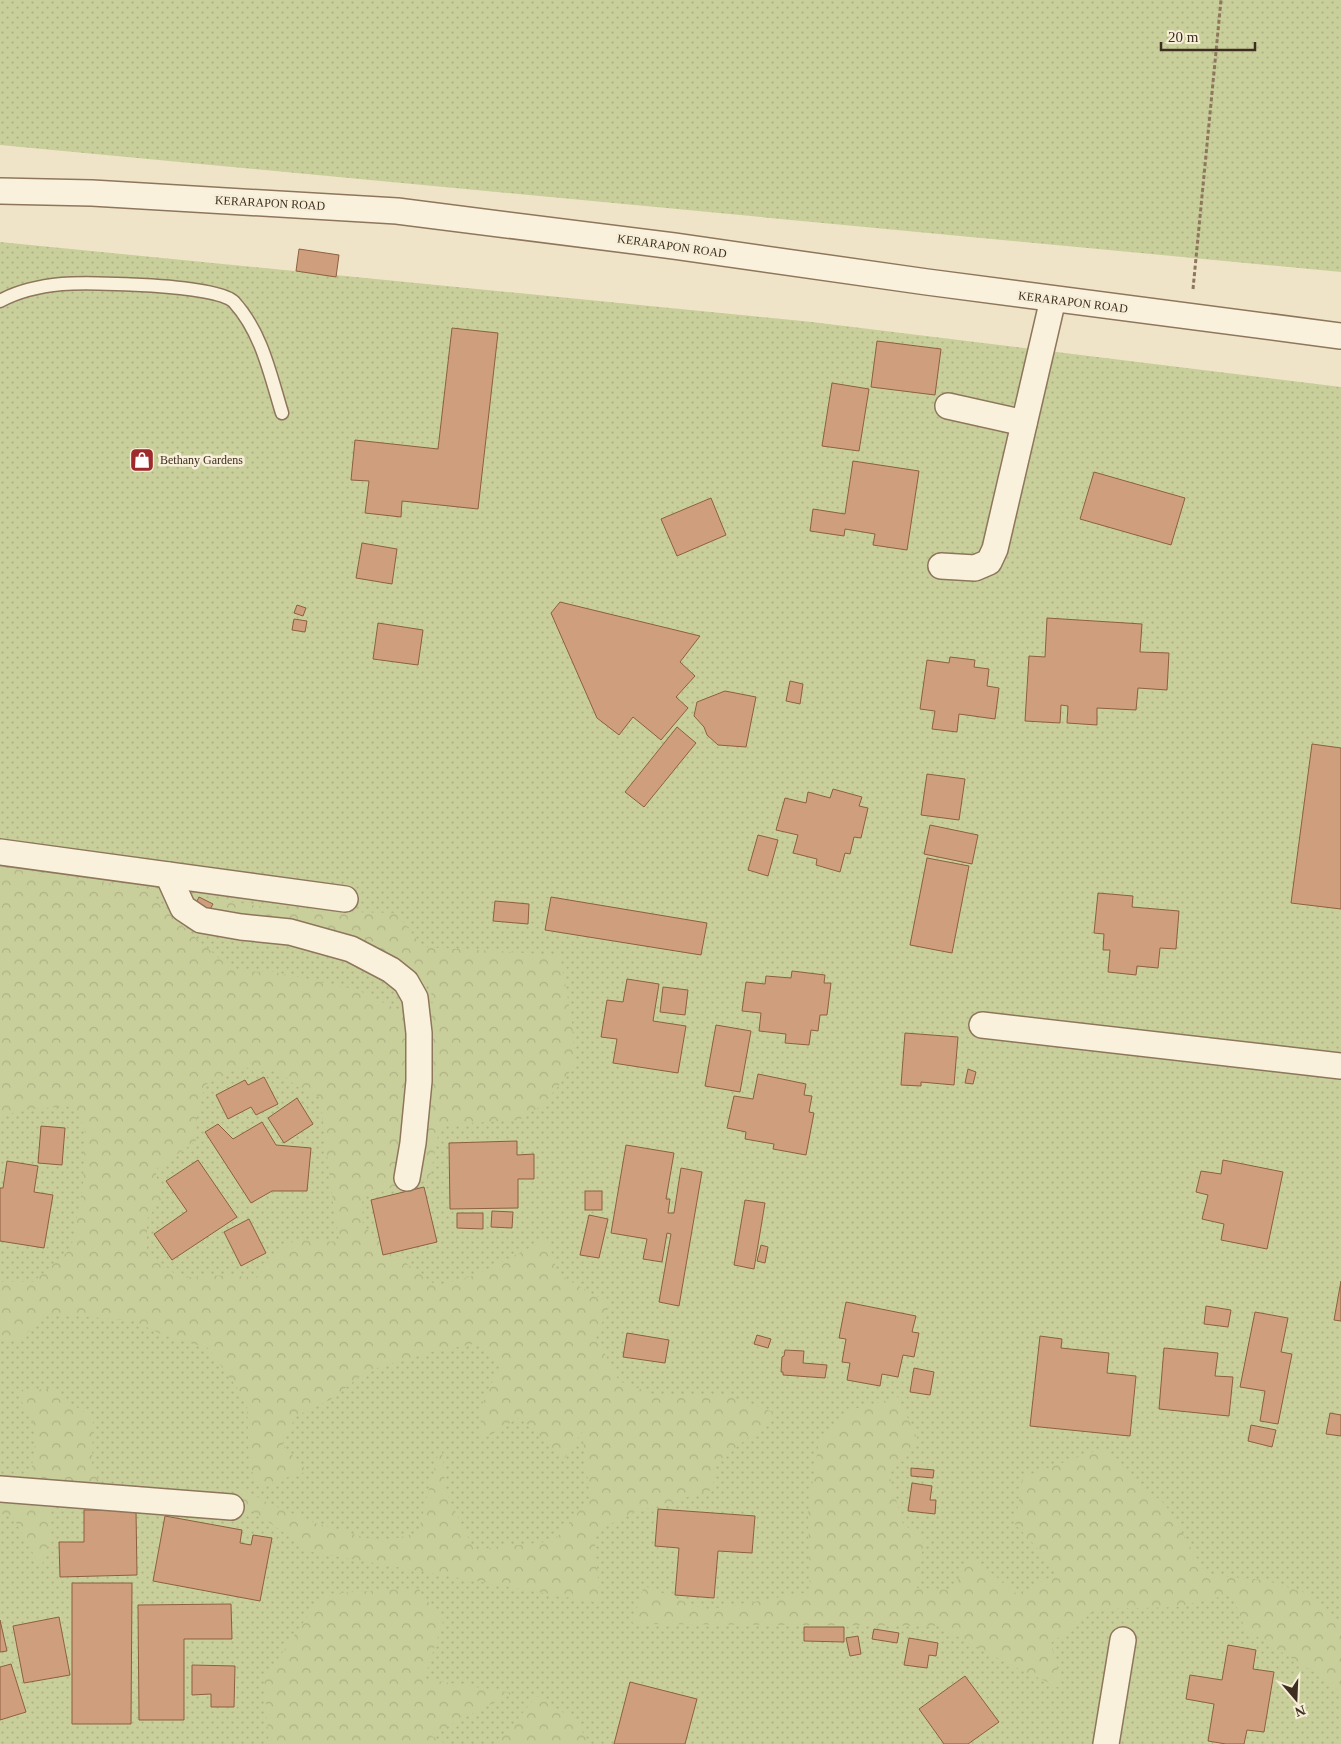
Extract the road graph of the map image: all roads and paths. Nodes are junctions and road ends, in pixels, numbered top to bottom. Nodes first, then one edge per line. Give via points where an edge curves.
1 (1221, 0) edge
2 (0, 191) edge
3 (1053, 299) junction
4 (0, 301) edge
5 (1190, 317) junction
6 (1341, 336) edge
7 (948, 406) dead end
8 (282, 413) dead end
9 (1024, 423) junction
10 (941, 566) dead end
11 (0, 852) edge
12 (168, 875) junction
13 (344, 899) dead end
14 (982, 1025) dead end
15 (1341, 1066) edge
16 (407, 1178) dead end
17 (0, 1489) edge
18 (231, 1507) dead end
19 (1123, 1640) dead end
20 (1106, 1744) edge

1 - 5 path
2 - 3 street, KERARAPON ROAD via 92,193 397,211
3 - 5 street, KERARAPON ROAD
3 - 9 street
4 - 8 lane via 37,288 62,284 175,287 206,292 232,301 254,331
5 - 6 street, KERARAPON ROAD
7 - 9 street
9 - 10 street via 995,549 989,562 975,568
11 - 12 street
12 - 13 street
12 - 16 street via 183,908 201,920 290,932 351,949 391,970 406,982 415,998 419,1033 419,1081
14 - 15 street
17 - 18 street
19 - 20 street

